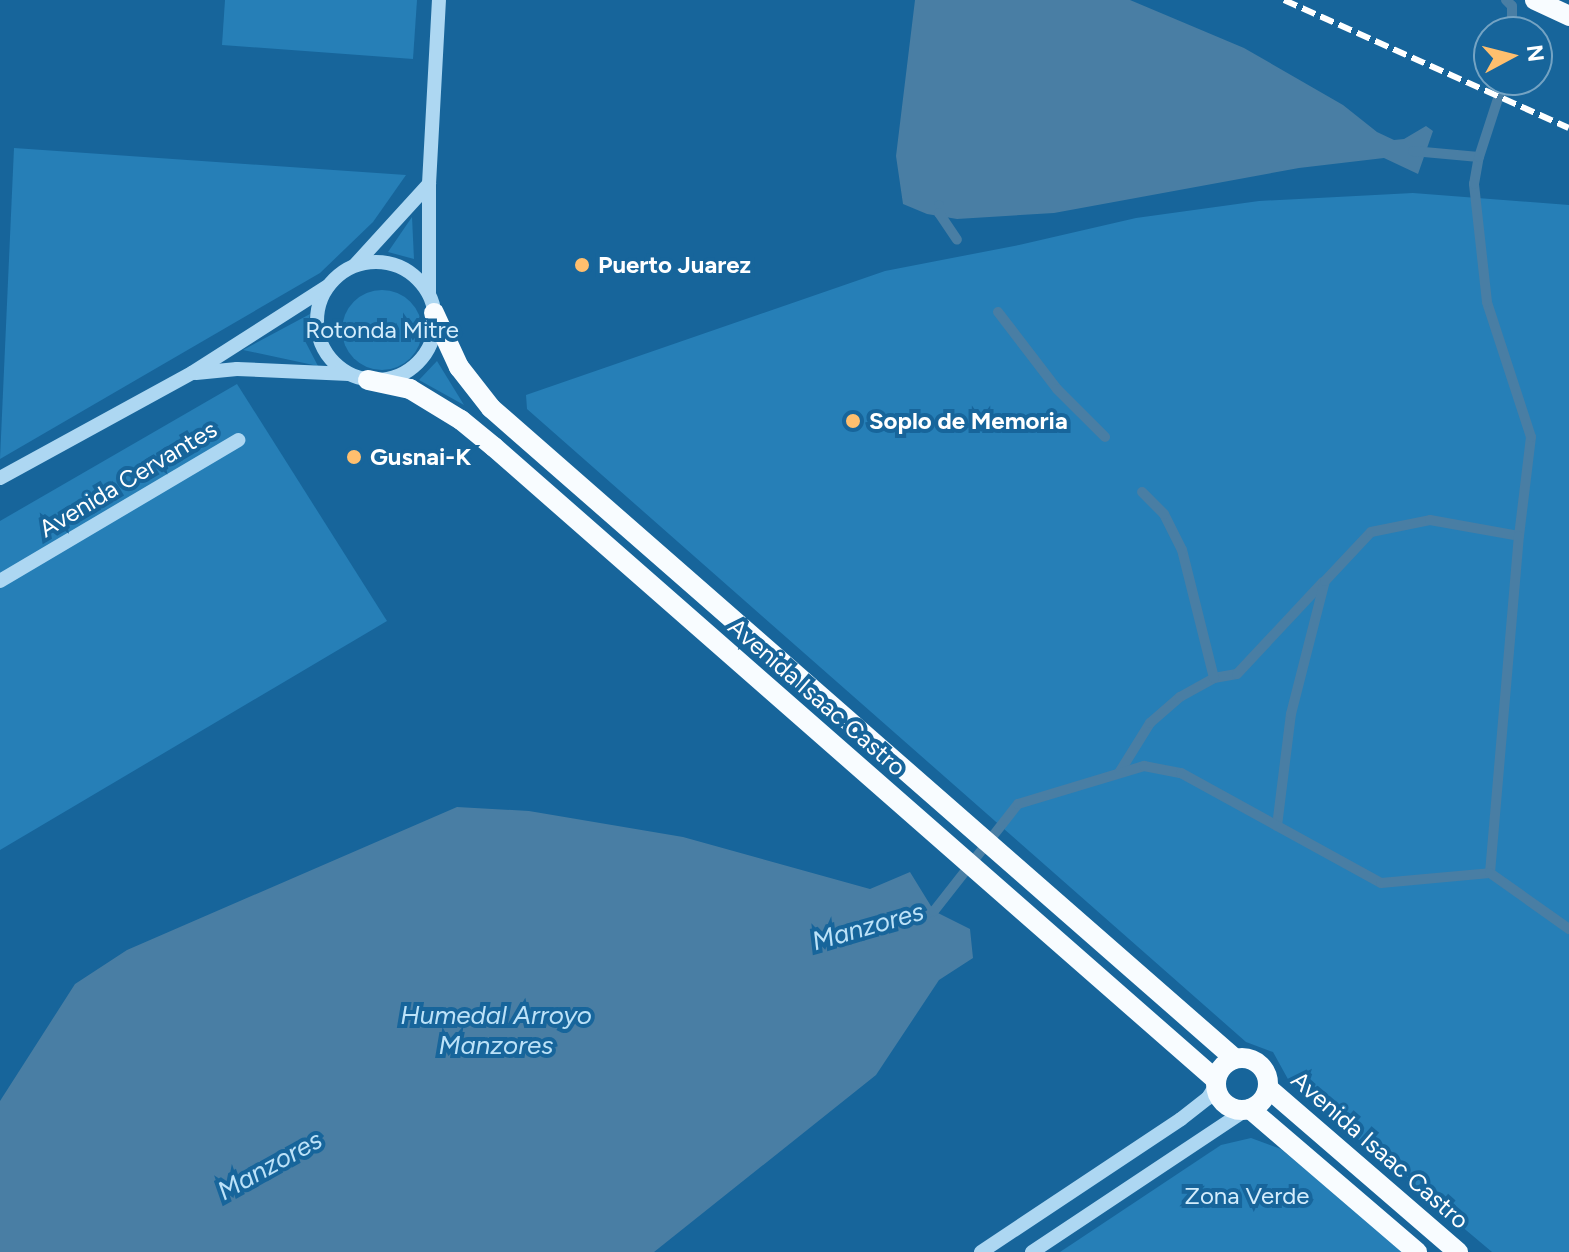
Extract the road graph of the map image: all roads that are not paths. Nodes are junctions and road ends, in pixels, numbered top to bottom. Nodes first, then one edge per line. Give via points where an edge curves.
1 (439, 0) edge
2 (1535, 0) edge
3 (1569, 16) edge
4 (429, 184) junction
5 (354, 265) junction
6 (328, 286) junction
7 (432, 304) junction
8 (192, 373) junction
9 (359, 377) junction
10 (238, 440) dead end
11 (0, 478) edge
12 (0, 581) edge
13 (1234, 1058) junction
14 (1216, 1083) junction
15 (1268, 1088) junction
16 (1248, 1110) junction
17 (981, 1252) edge
18 (1032, 1252) edge
19 (1417, 1252) edge
20 (1458, 1252) edge

1 - 4 street
2 - 3 main road
4 - 5 street
4 - 7 street
5 - 6 street
5 - 7 street via 371,261 404,268
6 - 8 street
6 - 9 street via 316,325 322,345 333,362
7 - 9 street via 434,332 420,361 389,379
7 - 13 main road, Avenida Isaac Castro via 459,367 491,408
8 - 9 street via 237,369
8 - 11 street
9 - 14 main road, Avenida Isaac Castro via 410,389 461,420
10 - 12 street, Avenida Cervantes
13 - 14 main road via 1219,1069
13 - 15 main road via 1259,1063
14 - 16 main road via 1222,1102
14 - 17 street via 1208,1098 1181,1119
15 - 16 main road via 1261,1103
15 - 20 main road, Avenida Isaac Castro
16 - 18 street
16 - 19 main road

